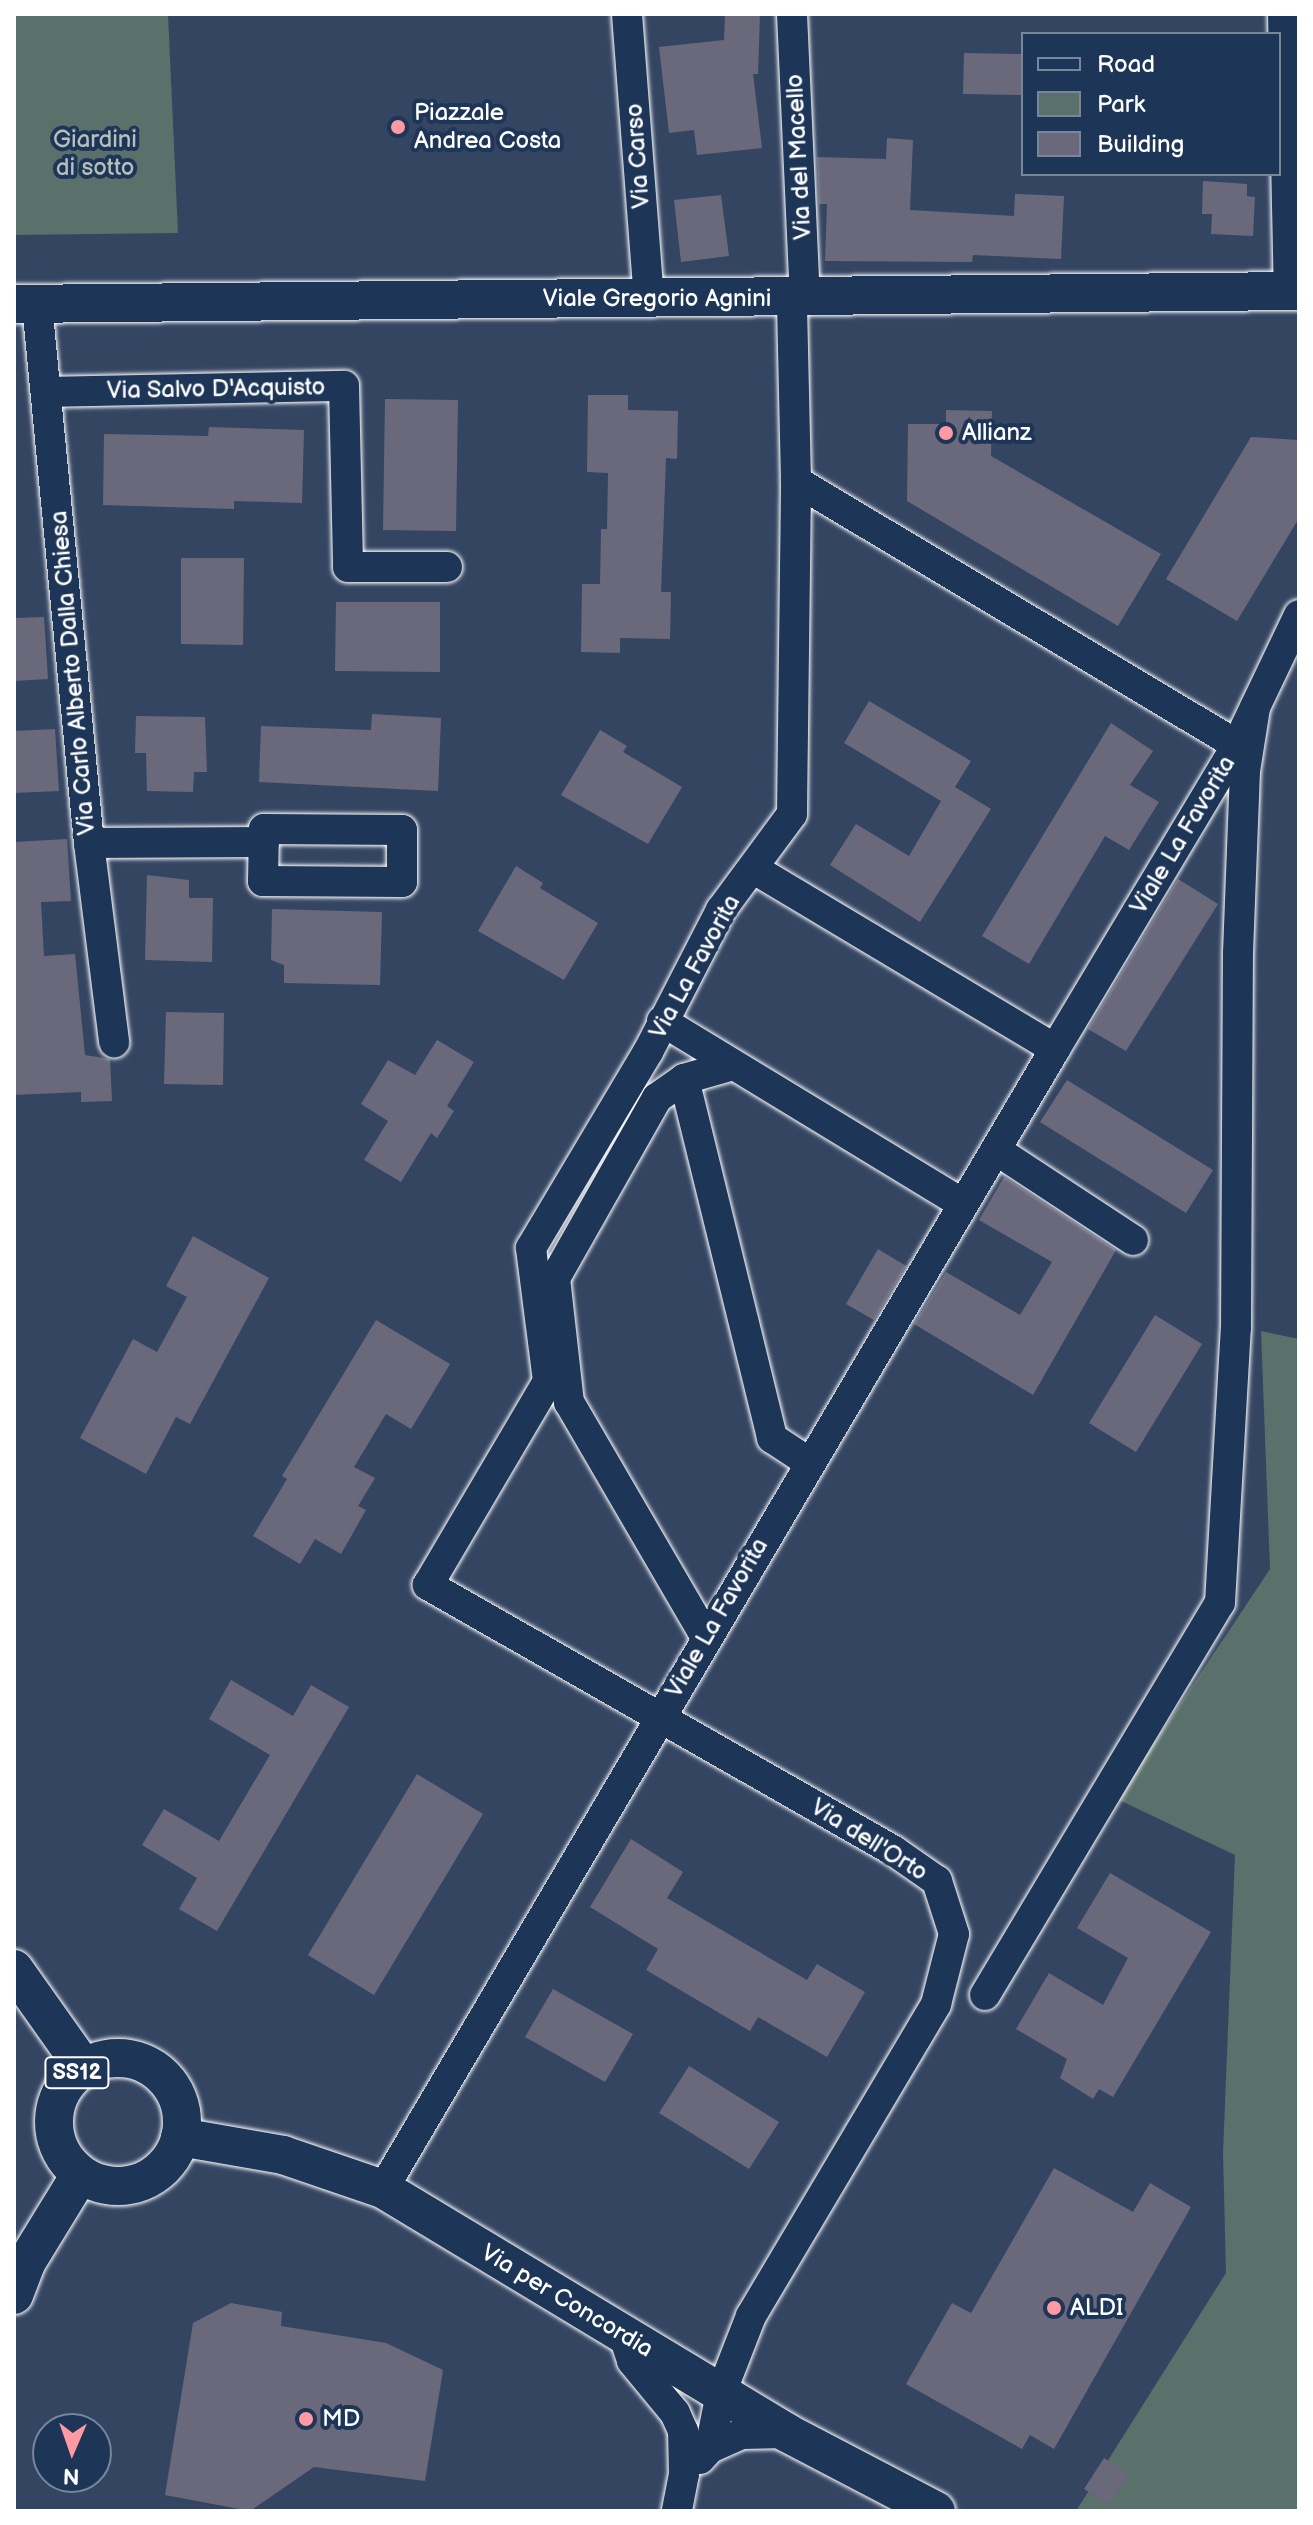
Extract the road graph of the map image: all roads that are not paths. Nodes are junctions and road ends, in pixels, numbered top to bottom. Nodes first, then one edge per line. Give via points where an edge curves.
1 (627, 14) edge
2 (792, 14) edge
3 (1283, 14) edge
4 (1292, 164) edge
5 (1294, 291) edge
6 (649, 298) junction
7 (799, 300) junction
8 (26, 304) edge
9 (47, 392) junction
10 (796, 481) junction
11 (447, 567) dead end
12 (1299, 615) edge
13 (1255, 708) junction
14 (1237, 745) junction
15 (264, 842) junction
16 (89, 843) junction
17 (753, 868) junction
18 (662, 1021) junction
19 (114, 1042) dead end
20 (1055, 1049) junction
21 (733, 1065) junction
22 (684, 1079) junction
23 (996, 1150) junction
24 (963, 1204) junction
25 (1133, 1240) dead end
26 (810, 1463) junction
27 (428, 1585) joint
28 (705, 1636) junction
29 (660, 1716) junction
30 (14, 1969) edge
31 (985, 1995) dead end
32 (84, 2068) junction
33 (180, 2137) junction
34 (80, 2175) junction
35 (383, 2189) junction
36 (14, 2295) edge
37 (624, 2336) junction
38 (721, 2393) junction
39 (683, 2431) junction
40 (787, 2433) junction
41 (710, 2448) junction
42 (684, 2474) junction
43 (677, 2511) edge
44 (936, 2511) edge

1 - 6 street, Via Carso
2 - 7 street, Via del Macello
3 - 4 street
4 - 5 street
5 - 7 main road, Viale Gregorio Agnini
6 - 7 main road, Viale Gregorio Agnini
6 - 8 main road, Viale Gregorio Agnini
7 - 10 street, Via La Favorita
8 - 9 street, Via Carlo Alberto Dalla Chiesa
9 - 11 street, Via Salvo D'Acquisto via 344,386 348,567
9 - 16 street, Via Carlo Alberto Dalla Chiesa
10 - 14 street
10 - 17 street, Via La Favorita via 792,814
12 - 13 street, Viale La Favorita
13 - 14 street, Viale La Favorita
13 - 31 street via 1245,771 1238,953 1236,1328 1220,1603
14 - 20 street, Viale La Favorita
15 - 15 street via 264,829 402,830 402,882 263,881
15 - 16 street
16 - 19 street, Via Carlo Alberto Dalla Chiesa
17 - 18 street, Via La Favorita via 721,910
17 - 20 street
18 - 21 street
18 - 27 street, Via La Favorita via 531,1248 548,1381
20 - 23 street, Viale La Favorita
21 - 22 street
21 - 24 street
22 - 26 street via 772,1438
22 - 28 street via 657,1098 555,1278 569,1402
23 - 24 street, Viale La Favorita
23 - 25 street
24 - 26 street, Viale La Favorita
26 - 28 street, Viale La Favorita
27 - 29 street, Via dell'Orto
28 - 29 street, Viale La Favorita
29 - 35 street, Viale La Favorita
29 - 38 street, Via dell'Orto via 937,1881 954,1934 936,2004 751,2316
30 - 32 main road, SS12
32 - 33 main road, SS12 via 125,2059 146,2065 176,2095
32 - 34 main road, SS12 via 60,2094 54,2120 58,2147
33 - 34 main road via 159,2172 140,2182 99,2184
33 - 35 main road, Via per Concordia via 283,2155
34 - 36 main road via 26,2263
35 - 37 main road, Via per Concordia
37 - 38 main road, Via per Concordia
37 - 39 street via 632,2361 675,2413
38 - 39 street
38 - 40 main road, Via per Concordia
38 - 41 street
39 - 42 street
40 - 41 street via 742,2434
40 - 44 main road, Via per Concordia
41 - 42 street
42 - 43 street

